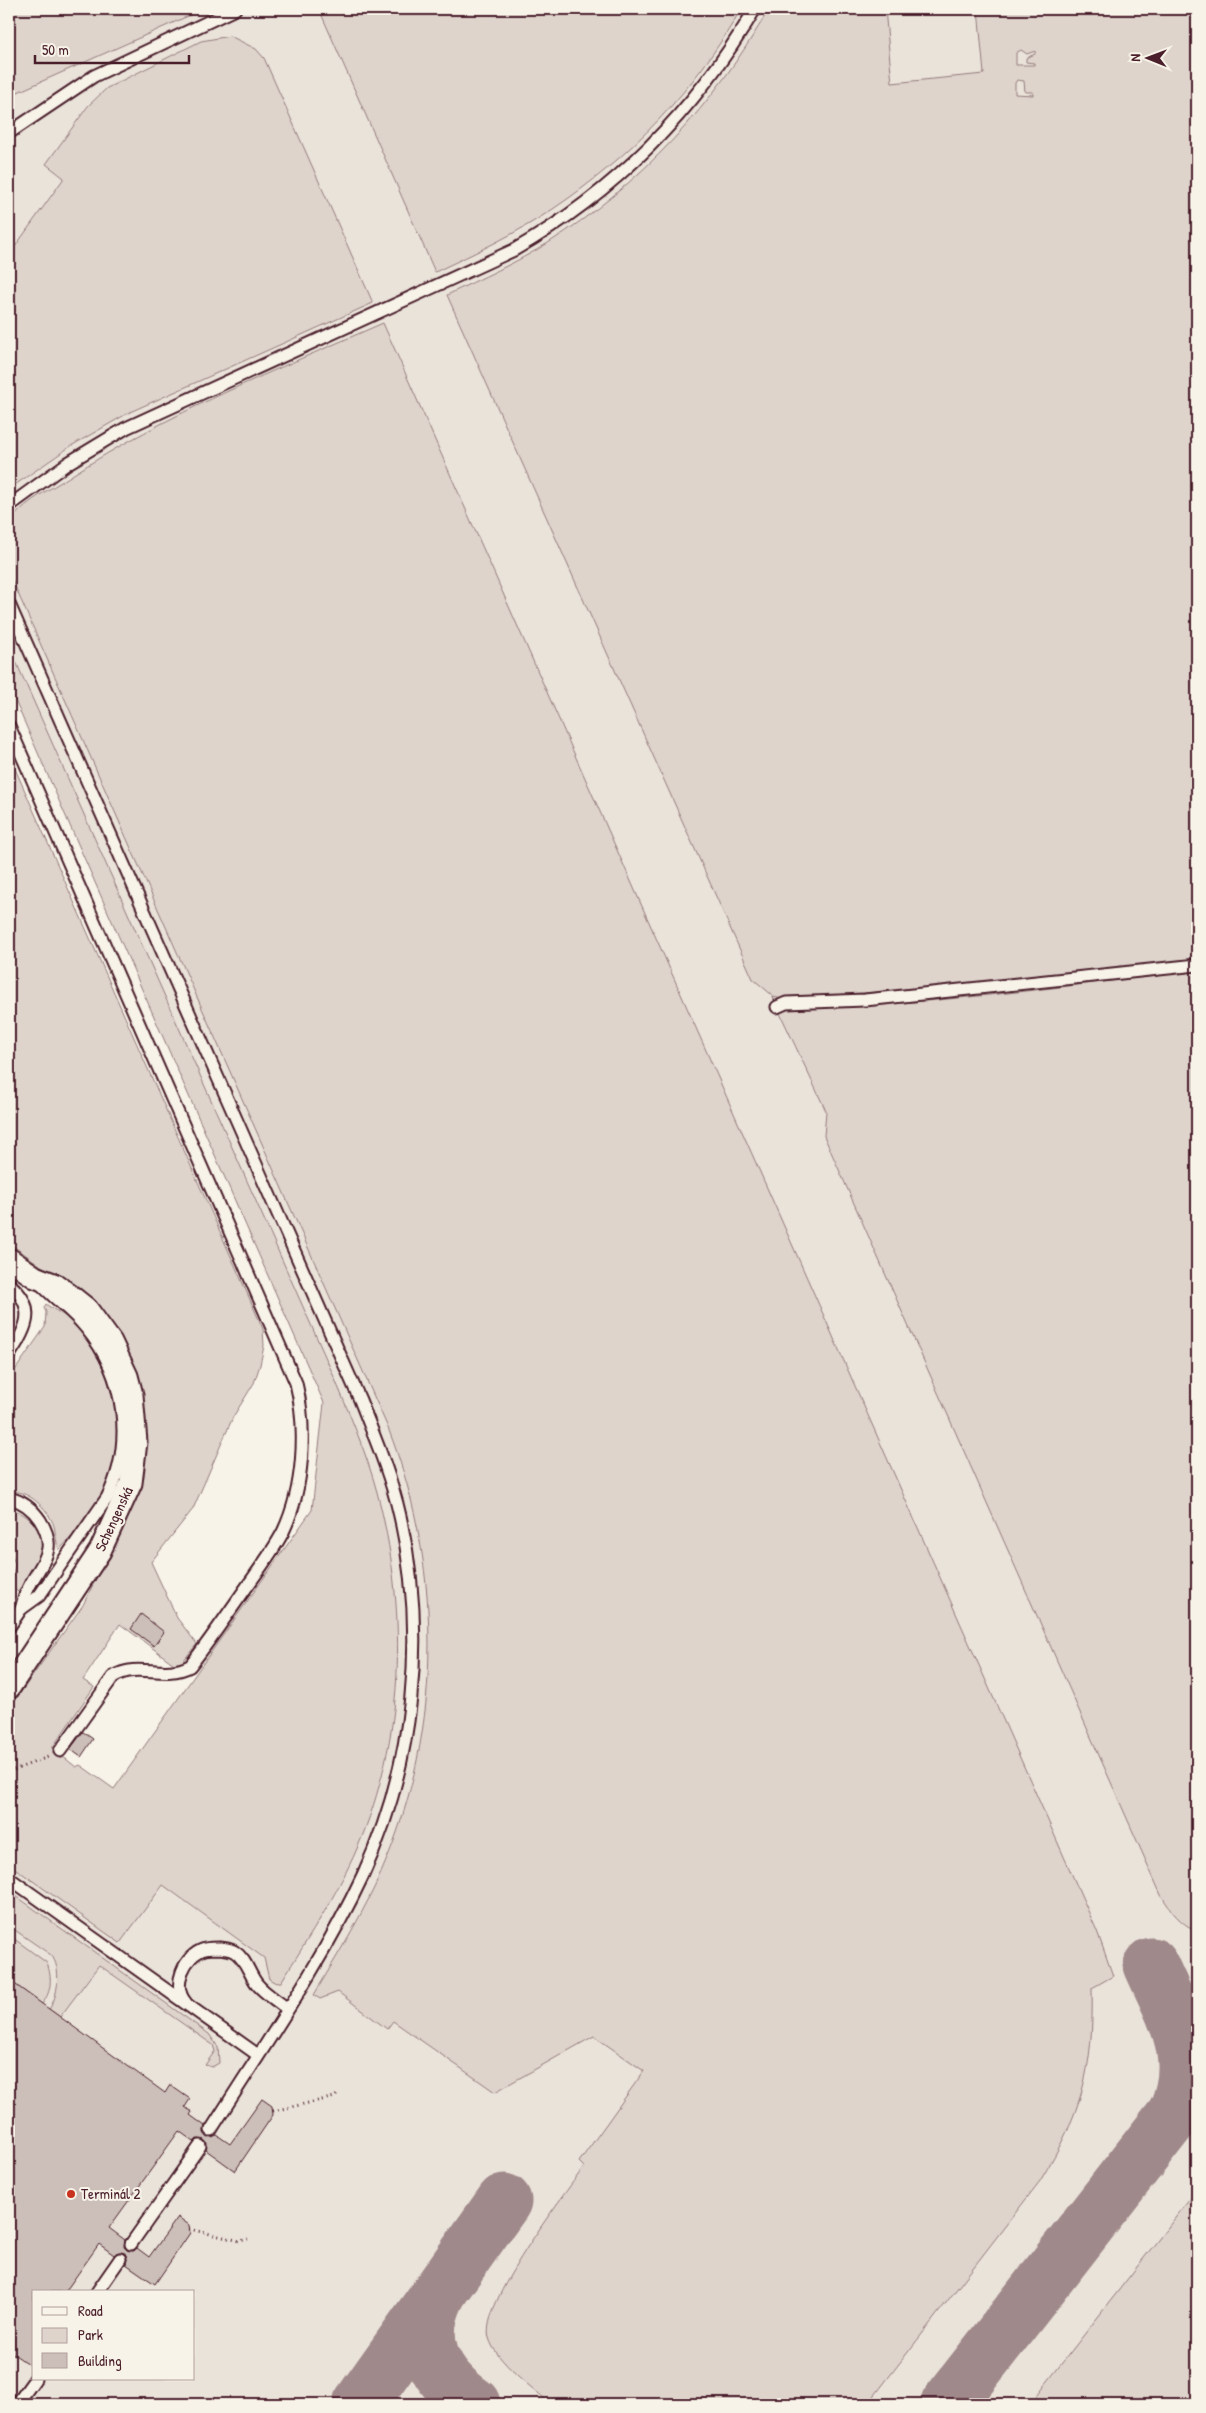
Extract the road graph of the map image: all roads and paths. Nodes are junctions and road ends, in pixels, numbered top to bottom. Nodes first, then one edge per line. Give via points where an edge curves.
1 (235, 9) edge
2 (755, 9) edge
3 (9, 133) edge
4 (9, 506) edge
5 (9, 604) edge
6 (9, 726) edge
7 (1197, 965) edge
8 (777, 1007) dead end
9 (9, 1258) edge
10 (35, 1277) junction
11 (9, 1284) edge
12 (10, 1351) edge
13 (9, 1498) edge
14 (21, 1610) junction
15 (9, 1627) edge
16 (9, 1688) edge
17 (60, 1751) joint
18 (9, 1770) edge
19 (9, 1878) edge
20 (190, 2007) junction
21 (287, 2009) junction
22 (258, 2055) junction
23 (339, 2092) dead end
24 (273, 2111) dead end
25 (189, 2229) dead end
26 (248, 2239) dead end
27 (98, 2290) edge
28 (34, 2380) edge
29 (17, 2404) edge

1 - 3 lane via 94,76
2 - 4 lane via 716,69 674,121 604,190 567,218 514,250 132,425 68,463
5 - 21 lane via 351,1379 383,1460 404,1538 412,1589 414,1647 408,1722 400,1766 379,1836 362,1876
6 - 17 lane via 296,1383 302,1406 300,1458 291,1510 262,1565 190,1666 169,1673 132,1670 113,1677
7 - 8 lane via 875,999 786,1003
9 - 10 street, Schengenská
10 - 14 lane via 51,1296 77,1317 98,1344 119,1392 123,1429 119,1469 107,1498 39,1596
10 - 16 street, Schengenská via 56,1285 80,1303 111,1342 132,1394 136,1442 131,1483 100,1551
11 - 12 lane via 24,1299 26,1306 26,1324
13 - 14 lane via 26,1504 35,1513 48,1542 43,1566 27,1590
14 - 15 lane
17 - 18 path
19 - 20 lane
20 - 21 lane via 180,1993 181,1974 195,1954 215,1948 235,1952 257,1985
20 - 22 lane
21 - 22 lane
22 - 27 lane via 206,2138
23 - 24 path via 335,2097
25 - 26 path via 240,2241
28 - 29 lane

